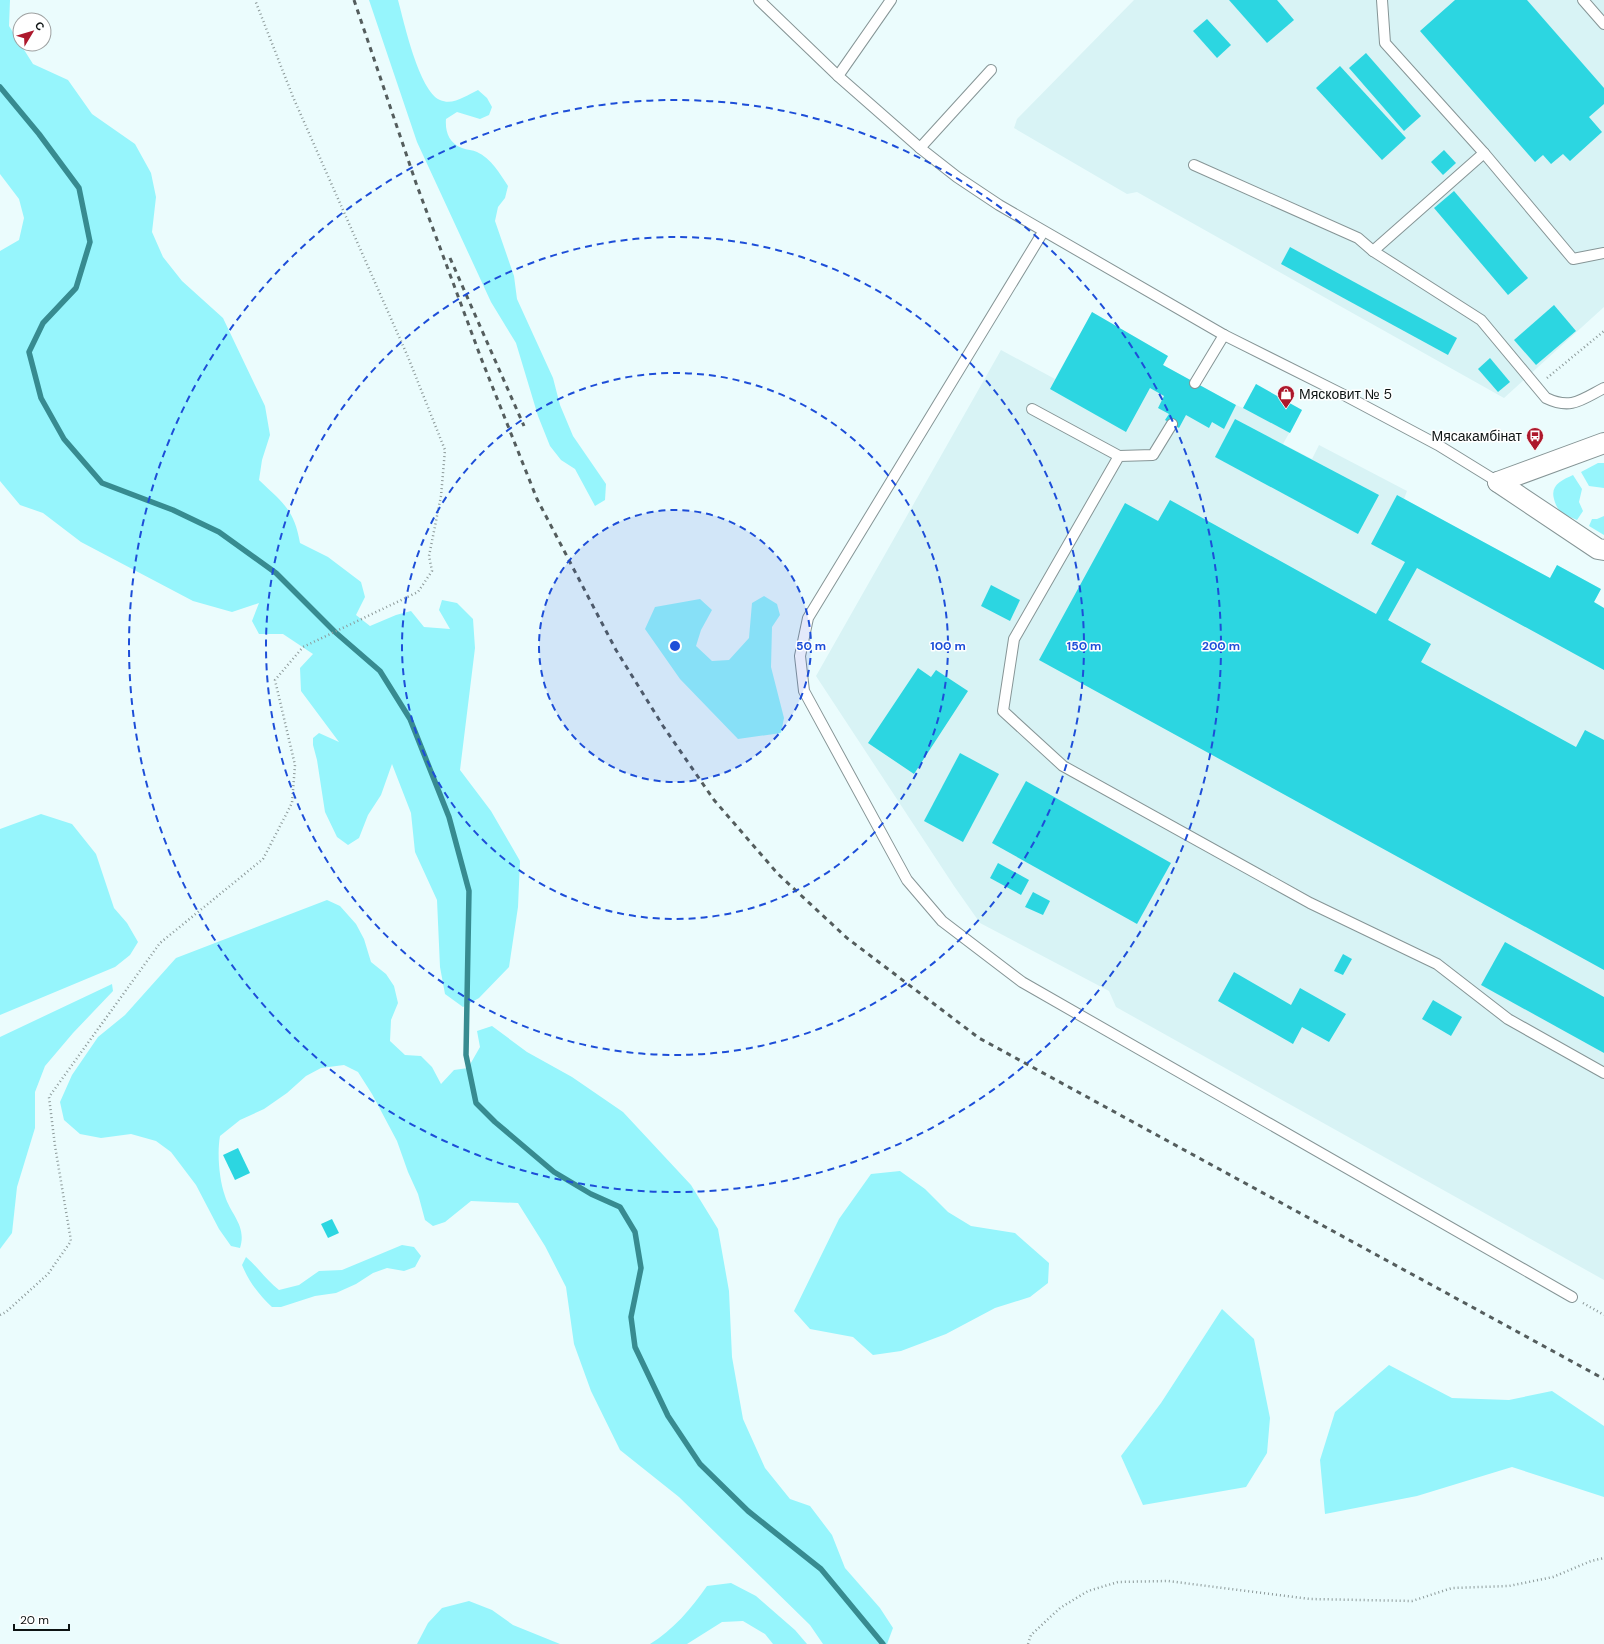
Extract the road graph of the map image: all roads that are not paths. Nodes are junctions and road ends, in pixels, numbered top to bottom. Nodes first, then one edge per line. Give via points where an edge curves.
1 (759, 0) edge
2 (891, 0) edge
3 (1382, 0) edge
4 (1583, 0) edge
5 (1604, 24) edge
6 (991, 70) dead end
7 (838, 76) junction
8 (920, 148) junction
9 (1484, 153) junction
10 (1194, 165) dead end
11 (1043, 232) junction
12 (1373, 251) junction
13 (1604, 253) edge
14 (1224, 335) junction
15 (1195, 383) dead end
16 (1604, 388) edge
17 (1032, 409) dead end
18 (1172, 424) dead end
19 (1604, 443) edge
20 (1119, 456) junction
21 (1498, 482) junction
22 (1604, 550) edge
23 (1604, 1073) edge
24 (1572, 1297) road end

1 - 7 lane
2 - 7 lane
3 - 9 lane via 1385,43
4 - 5 lane
6 - 8 lane
7 - 8 lane
8 - 11 lane via 956,177
9 - 12 lane
9 - 13 lane via 1573,259
10 - 12 lane via 1358,238
11 - 14 lane
11 - 24 lane via 808,618 800,656 804,691 907,880 942,921 1022,982
12 - 16 lane via 1481,320 1546,398 1559,404 1578,402
14 - 15 lane
14 - 21 lane via 1346,396
17 - 20 lane
18 - 20 lane via 1153,455
19 - 21 street
20 - 23 lane via 1014,639 1004,711 1063,766 1310,903 1437,964 1508,1019
21 - 22 street via 1598,549

